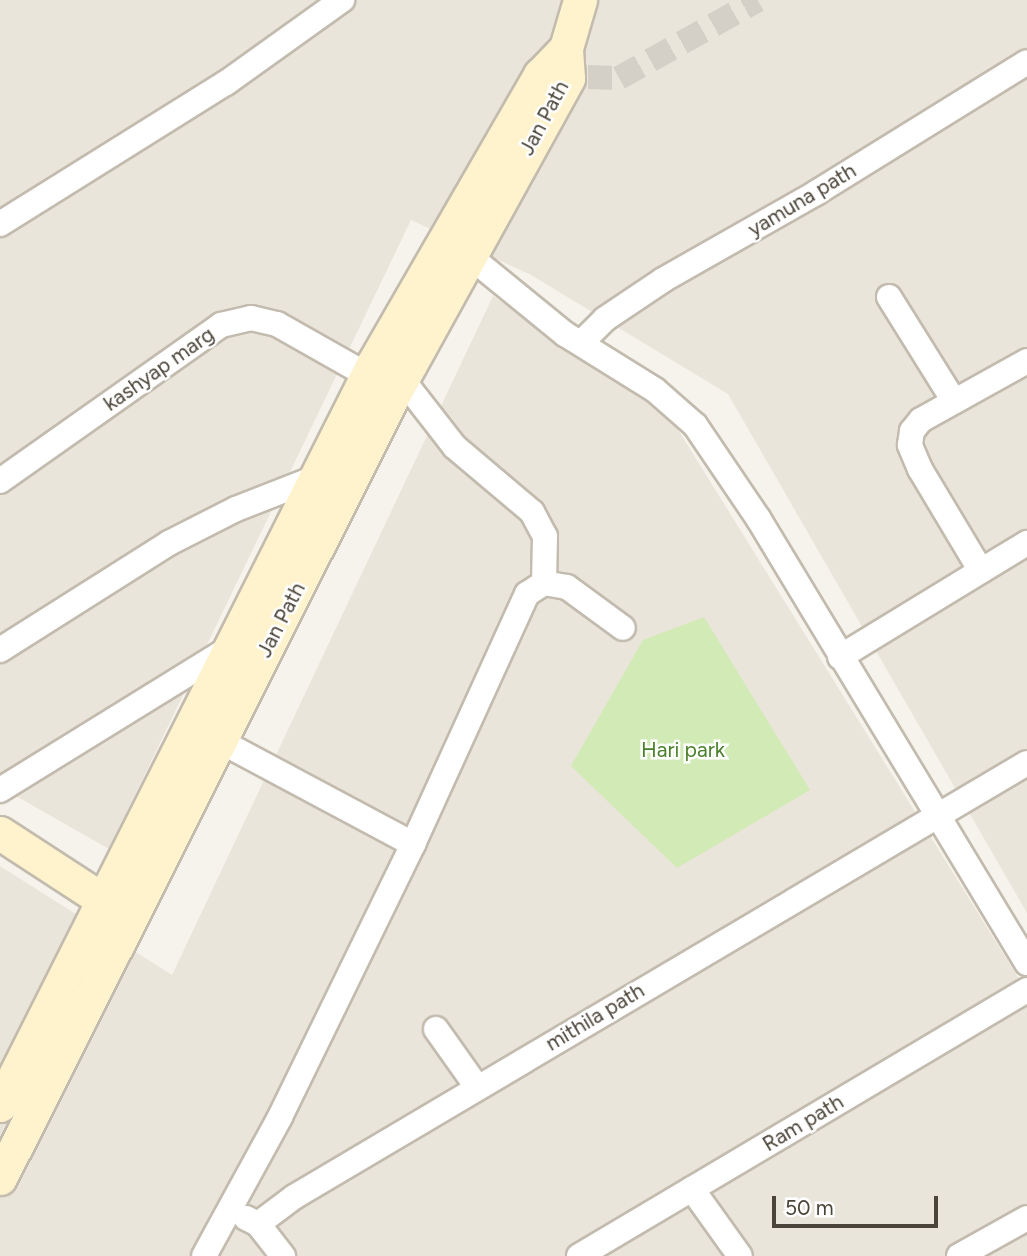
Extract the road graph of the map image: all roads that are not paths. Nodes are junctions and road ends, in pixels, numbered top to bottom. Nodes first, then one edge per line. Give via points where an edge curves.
1 (342, 0) edge
2 (580, 0) edge
3 (566, 48) junction
4 (1027, 62) edge
5 (0, 224) edge
6 (468, 255) junction
7 (889, 297) dead end
8 (581, 344) junction
9 (1027, 361) edge
10 (367, 374) junction
11 (402, 379) junction
12 (954, 401) junction
13 (315, 478) junction
14 (0, 481) edge
15 (1027, 543) edge
16 (981, 571) junction
17 (544, 583) junction
18 (622, 628) dead end
19 (230, 648) junction
20 (0, 650) edge
21 (840, 657) junction
22 (220, 741) junction
23 (1027, 763) edge
24 (0, 790) edge
25 (939, 819) junction
26 (0, 834) edge
27 (413, 844) junction
28 (104, 900) junction
29 (131, 918) junction
30 (1027, 963) edge
31 (1027, 990) edge
32 (436, 1029) dead end
33 (10, 1059) edge
34 (477, 1087) junction
35 (0, 1105) edge
36 (0, 1178) edge
37 (692, 1189) junction
38 (229, 1210) junction
39 (1027, 1217) edge
40 (258, 1224) junction
41 (204, 1256) edge
42 (284, 1256) edge
43 (579, 1256) edge
44 (740, 1256) edge
45 (959, 1256) edge

1 - 5 street via 226,83
2 - 3 street, Jan Path
3 - 6 street, Jan Path via 568,78
3 - 10 street, Jan Path via 540,75
4 - 8 street, yamuna path via 816,193 663,280 605,319
6 - 8 street
6 - 11 street, Jan Path
7 - 12 street
8 - 21 street via 655,390 695,425 758,518
9 - 12 street
10 - 13 street, Jan Path
10 - 14 street, kashyap marg via 277,324 251,318 221,325
11 - 17 street via 455,447 533,512 545,536
11 - 22 street, Jan Path
12 - 16 street via 921,420 909,444
13 - 19 street, Jan Path
13 - 20 street via 236,509 169,543
15 - 16 street
16 - 21 street
17 - 18 street via 567,587
17 - 27 street via 527,594
19 - 24 street
19 - 28 street, Jan Path
21 - 25 street
22 - 27 street
22 - 29 street, Jan Path
23 - 25 street, mithila path
25 - 30 street
25 - 34 street, mithila path
26 - 28 street
27 - 38 street via 280,1117
28 - 29 street
28 - 33 street, Jan Path
29 - 36 street, Jan Path
31 - 37 street, Ram path
32 - 34 street
33 - 35 street, Jan Path
34 - 40 street, mithila path via 294,1197
37 - 43 street, Ram path
37 - 44 street
38 - 40 street
38 - 41 street
39 - 45 street
40 - 42 street

